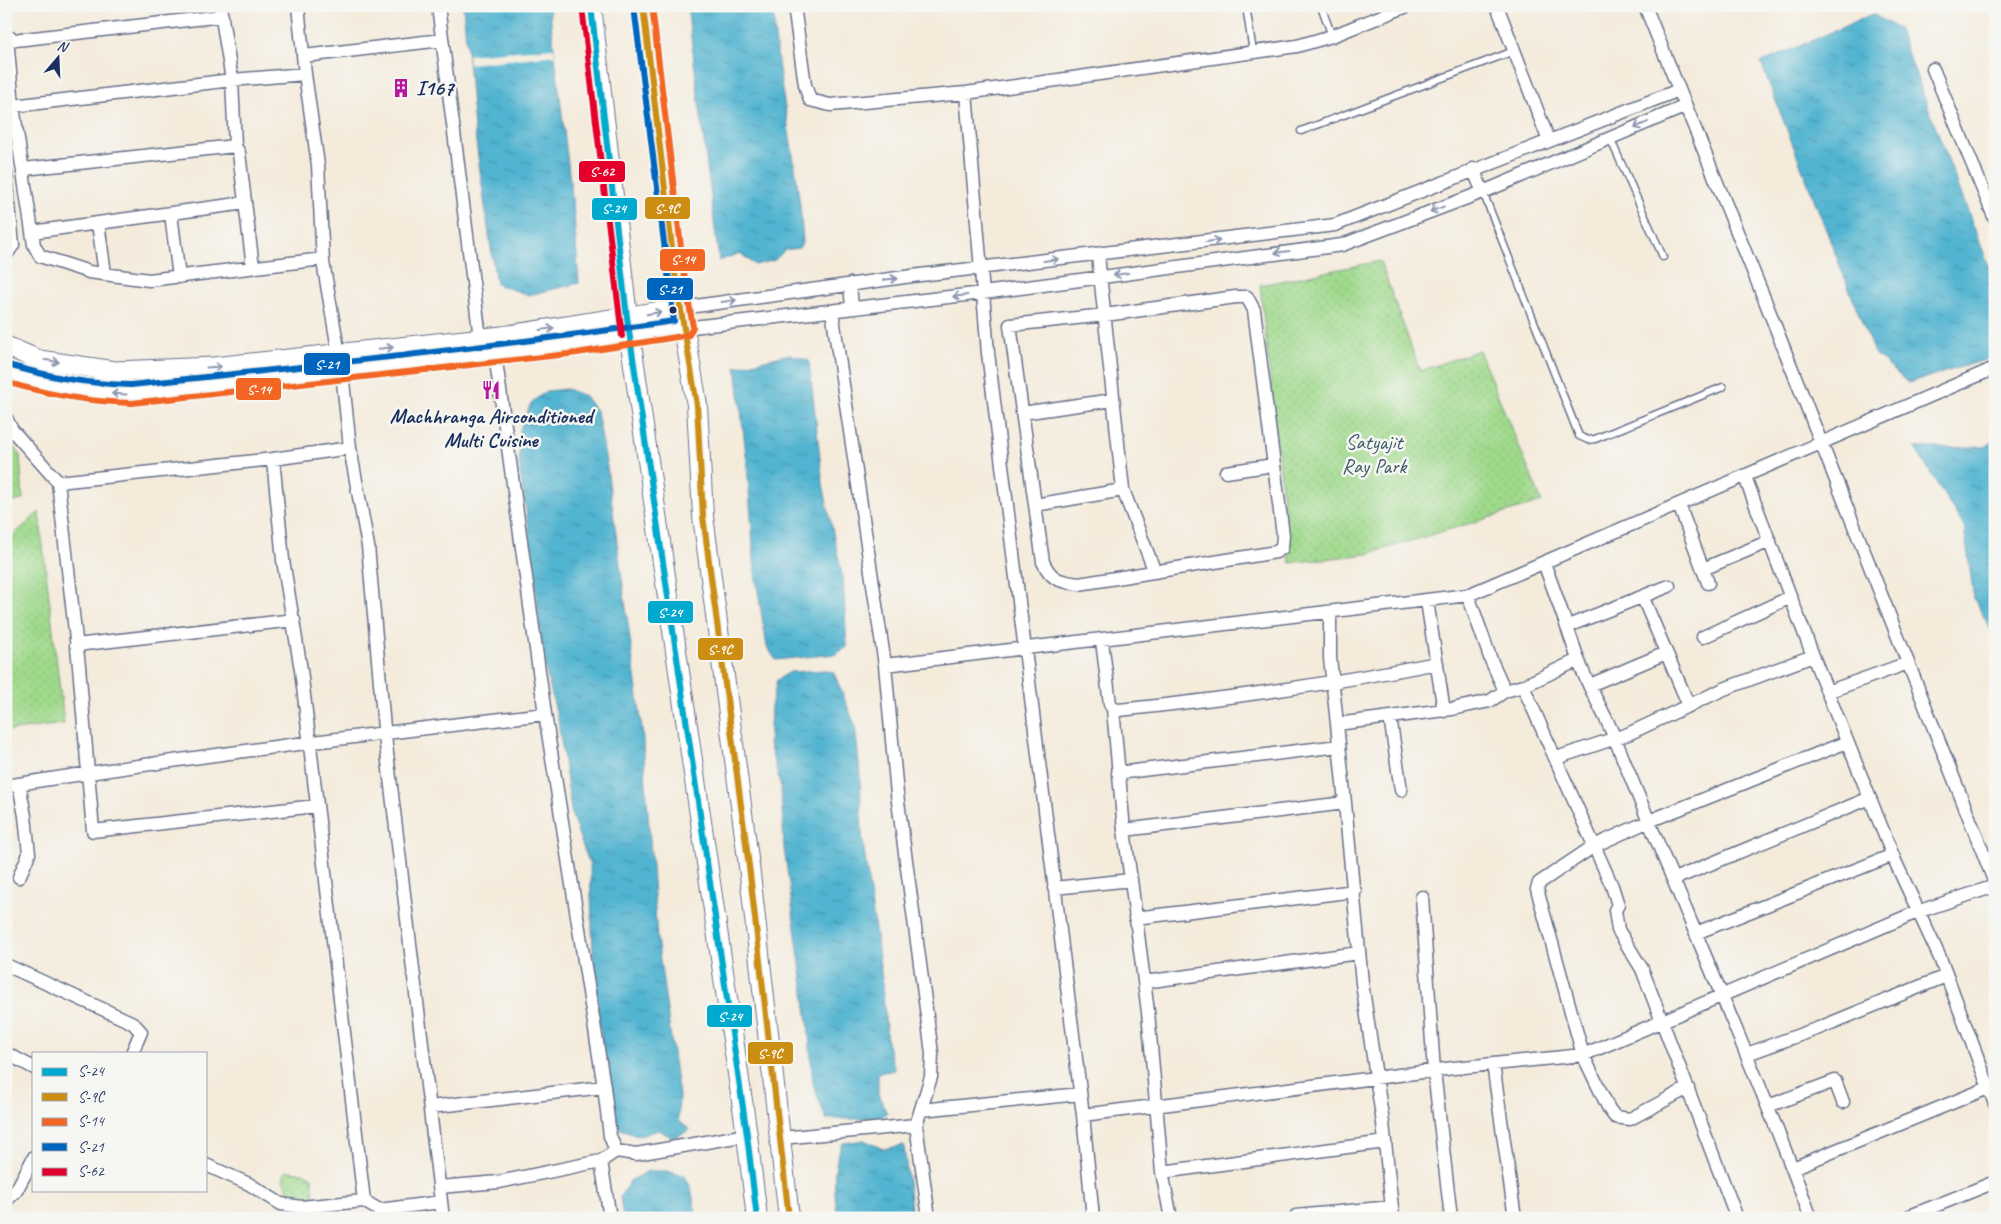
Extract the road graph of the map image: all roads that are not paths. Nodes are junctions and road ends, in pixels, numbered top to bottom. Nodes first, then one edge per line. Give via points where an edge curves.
1 (298, 6) edge
2 (438, 6) edge
3 (591, 6) edge
4 (643, 6) edge
5 (794, 6) edge
6 (1246, 6) edge
7 (1321, 6) edge
8 (1407, 6) edge
9 (1497, 6) edge
10 (1645, 6) edge
11 (221, 11) edge
12 (1332, 36) junction
13 (7, 37) edge
14 (442, 40) junction
15 (1514, 51) junction
16 (1253, 52) junction
17 (304, 56) junction
18 (1933, 69) dead end
19 (305, 74) junction
20 (232, 80) junction
21 (1679, 90) junction
22 (966, 93) junction
23 (10, 106) edge
24 (1686, 106) junction
25 (1301, 131) dead end
26 (1610, 138) junction
27 (1549, 141) junction
28 (235, 146) junction
29 (24, 169) junction
30 (1473, 169) junction
31 (6, 174) edge
32 (1483, 192) junction
33 (245, 203) junction
34 (171, 214) junction
35 (1995, 219) edge
36 (98, 223) junction
37 (32, 232) junction
38 (1255, 236) junction
39 (6, 255) edge
40 (1098, 255) junction
41 (1258, 255) junction
42 (1663, 257) dead end
43 (323, 259) junction
44 (253, 267) junction
45 (981, 268) junction
46 (105, 274) junction
47 (1101, 276) junction
48 (179, 277) junction
49 (850, 284) junction
50 (983, 293) junction
51 (681, 308) junction
52 (852, 308) junction
53 (832, 311) junction
54 (1105, 315) junction
55 (629, 326) junction
56 (684, 328) junction
57 (480, 338) junction
58 (6, 346) edge
59 (338, 354) junction
60 (495, 354) junction
61 (1995, 368) edge
62 (342, 372) junction
63 (6, 373) edge
64 (1723, 387) dead end
65 (1113, 400) junction
66 (1022, 413) junction
67 (6, 418) edge
68 (1821, 442) junction
69 (350, 448) junction
70 (273, 458) junction
71 (1274, 465) junction
72 (1226, 472) dead end
73 (1745, 477) junction
74 (58, 482) junction
75 (1123, 490) junction
76 (1035, 505) junction
77 (1679, 505) junction
78 (1770, 541) junction
79 (1544, 563) junction
80 (1703, 569) junction
81 (1155, 572) junction
82 (1708, 583) dead end
83 (1669, 586) dead end
84 (1468, 595) junction
85 (1791, 597) junction
86 (1643, 598) junction
87 (1427, 602) junction
88 (1330, 613) junction
89 (294, 620) junction
90 (1568, 626) junction
91 (1702, 637) dead end
92 (1102, 640) junction
93 (76, 645) junction
94 (1025, 649) junction
95 (1666, 652) junction
96 (1813, 656) junction
97 (1578, 660) junction
98 (1437, 663) junction
99 (1908, 663) junction
100 (885, 665) junction
101 (1332, 684) junction
102 (1590, 685) junction
103 (1523, 686) junction
104 (1505, 691) junction
105 (1827, 692) junction
106 (1689, 706) junction
107 (1112, 709) junction
108 (1444, 710) junction
109 (545, 714) junction
110 (1390, 718) junction
111 (1337, 724) junction
112 (385, 733) junction
113 (1615, 739) junction
114 (1847, 742) junction
115 (308, 743) junction
116 (1339, 746) junction
117 (1556, 758) junction
118 (89, 772) junction
119 (1118, 773) junction
120 (12, 785) edge
121 (1401, 790) dead end
122 (1870, 798) junction
123 (1345, 803) junction
124 (316, 806) junction
125 (1649, 821) junction
126 (1124, 830) junction
127 (1594, 846) junction
128 (1893, 855) junction
129 (19, 877) dead end
130 (1674, 879) junction
131 (1131, 880) junction
132 (1995, 885) edge
133 (1054, 888) junction
134 (1355, 891) junction
135 (1422, 897) dead end
136 (1917, 912) junction
137 (1135, 918) junction
138 (1696, 933) junction
139 (1359, 953) junction
140 (6, 964) edge
141 (1946, 976) junction
142 (1144, 982) junction
143 (1722, 995) junction
144 (1661, 1020) junction
145 (132, 1052) edge
146 (6, 1053) edge
147 (1747, 1054) junction
148 (1583, 1055) junction
149 (1493, 1064) junction
150 (32, 1067) edge
151 (1434, 1071) junction
152 (1376, 1078) junction
153 (604, 1087) junction
154 (1688, 1088) junction
155 (1988, 1088) junction
156 (1080, 1094) junction
157 (1843, 1102) dead end
158 (1995, 1104) edge
159 (1768, 1106) junction
160 (430, 1107) junction
161 (1156, 1107) junction
162 (921, 1110) junction
163 (1083, 1115) junction
164 (916, 1125) junction
165 (747, 1135) junction
166 (781, 1138) junction
167 (1385, 1142) junction
168 (616, 1151) junction
169 (32, 1161) edge
170 (601, 1161) junction
171 (208, 1166) edge
172 (1793, 1168) junction
173 (1162, 1172) junction
174 (1995, 1182) edge
175 (440, 1187) junction
176 (6, 1201) edge
177 (364, 1201) junction
178 (441, 1202) junction
179 (1392, 1212) edge
180 (380, 1214) edge
181 (1296, 1216) dead end
182 (443, 1218) edge
183 (610, 1218) edge
184 (757, 1218) edge
185 (789, 1218) edge
186 (929, 1218) edge
187 (1093, 1218) edge
188 (1171, 1218) edge
189 (1451, 1218) edge
190 (1516, 1218) edge
191 (1737, 1218) edge
192 (1811, 1218) edge
193 (1905, 1218) edge

1 - 17 street
2 - 14 street
3 - 55 main road
4 - 51 main road
5 - 22 street via 804,85 810,100 830,105
6 - 16 lane
7 - 12 lane
8 - 12 street
9 - 15 street
10 - 21 street
11 - 13 street via 25,39
11 - 20 street
12 - 16 street via 1297,46
13 - 23 street
14 - 17 street
14 - 57 street
15 - 25 lane
15 - 27 street
16 - 22 street
17 - 19 street
18 - 35 street
19 - 20 street
19 - 43 street via 318,165
20 - 23 street
20 - 28 street
21 - 24 street
21 - 27 street
22 - 45 street
23 - 29 street
24 -> 26 street
24 - 68 street
26 - 32 street
26 - 42 lane
27 - 30 street
28 - 29 street via 221,145
28 - 33 street via 239,153
29 - 37 street
30 - 32 street
30 - 38 street via 1335,225
31 - 39 street via 13,245
32 -> 41 street via 1342,245
32 - 64 lane via 1579,436 1595,439
33 - 34 street
33 - 44 street
34 - 36 street
34 - 48 street
36 - 37 street
36 - 46 street
37 - 46 street via 40,256
40 -> 38 street
38 - 41 street
45 -> 40 street
40 - 47 street
41 -> 47 street
43 - 44 street
43 - 59 street
44 - 48 street
49 -> 45 street
45 - 50 street
46 - 48 street via 149,280
47 - 50 street
47 - 54 street
51 -> 49 street
49 - 52 street
50 -> 52 street
50 - 94 street
55 -> 51 main road
51 - 56 main road
52 - 53 street
53 - 56 street
53 - 100 street
54 - 65 street
54 - 66 street via 1010,325
54 - 71 street via 1248,297 1254,310
55 - 56 main road
57 -> 55 main road
55 - 60 main road via 576,344
55 - 165 main road
56 - 166 main road via 696,405 703,516
59 -> 57 main road
58 -> 59 main road via 40,360 115,371 213,367
59 - 62 street
60 - 62 main road
60 - 109 street
61 - 68 street
62 -> 63 main road via 131,394 53,387
62 - 69 street
65 - 66 street
65 - 75 street
66 - 76 street
67 - 74 street via 12,430
68 - 73 street
68 - 99 street
69 - 70 street
69 - 112 street via 368,546
70 - 74 street
70 - 89 street via 283,560
71 - 72 street
71 - 81 street via 1282,548 1276,552
73 - 77 street
73 - 78 street
74 - 93 street
75 - 76 street
75 - 81 street
76 - 81 street via 1043,562 1049,574 1061,582 1079,584
77 - 79 street
77 - 80 street
78 - 80 street
78 - 85 street
79 - 84 street
79 - 90 street
80 - 82 street
83 - 86 street
84 - 87 street
84 - 104 street
85 - 91 street
85 - 96 street
86 - 90 street
86 - 95 street
87 - 88 street
87 - 98 street
88 - 92 street
88 - 101 street
89 - 93 street
89 - 115 street
90 - 97 street
92 - 94 street
92 - 107 street
93 - 118 street
94 - 100 street
94 - 133 street
95 - 102 street
95 - 106 street
96 - 105 street
96 - 106 street via 1724,689
97 - 102 street
97 - 103 street
98 - 101 street
98 - 108 street
99 - 105 street
99 - 132 street
100 - 162 street via 897,794 932,1053 931,1077
101 - 107 street via 1223,700
101 - 111 street
102 - 113 street
103 - 104 street
103 - 117 street
104 - 108 street via 1490,701
105 - 114 street
106 - 113 street
107 - 119 street
108 - 110 street
109 - 112 street
109 - 153 street
110 - 111 street
110 - 121 street
111 - 116 street
112 - 115 street
112 - 160 street
113 - 117 street
113 - 125 street
114 - 122 street
114 - 125 street
115 - 118 street
115 - 124 street
116 - 119 street
116 - 123 street
117 - 127 street
118 - 120 street
118 - 124 street via 94,831
119 - 126 street
120 - 129 street via 25,816 29,854
122 - 128 street
122 - 130 street
123 - 126 street
123 - 134 street
124 - 177 street
125 - 127 street
125 - 130 street
126 - 131 street
127 - 144 street via 1618,905 1615,910 1618,930 1642,969
127 - 148 street via 1539,883 1536,889
128 - 136 street
128 - 138 street
130 - 138 street
131 - 133 street
131 - 137 street
132 - 136 street
133 - 156 street
134 - 137 street
134 - 139 street
135 - 151 street
136 - 141 street
136 - 143 street
137 - 142 street
138 - 143 street
139 - 142 street
139 - 152 street
140 - 145 street via 133,1023 141,1032
141 - 147 street
141 - 155 street
142 - 161 street
143 - 144 street
143 - 147 street
144 - 148 street
144 - 154 street
146 - 150 street
147 - 159 street
148 - 149 street
148 - 154 street via 1608,1109 1616,1117 1630,1119
149 - 151 street
149 - 190 street
151 - 152 street
151 - 189 street
152 - 161 street
152 - 167 street
153 - 160 street
153 - 168 street via 610,1136
154 - 191 street
155 - 158 street
155 - 172 street
156 - 162 street
156 - 163 street
157 - 159 street via 1835,1082
159 - 172 street
160 - 175 street
161 - 163 street
161 - 173 street
162 - 164 street
163 - 187 street
164 - 166 street
164 - 186 street
165 - 168 street via 636,1154
165 - 184 main road
166 - 185 main road
167 - 173 street
167 - 179 street
168 - 170 street
169 - 176 street via 16,1191
170 - 175 street via 499,1182
170 - 183 street
171 - 177 street via 249,1184 281,1204 301,1207
172 - 192 street
173 - 188 street
174 - 193 street
175 - 178 street
177 - 180 street
178 - 180 street
178 - 182 street
179 - 181 street

